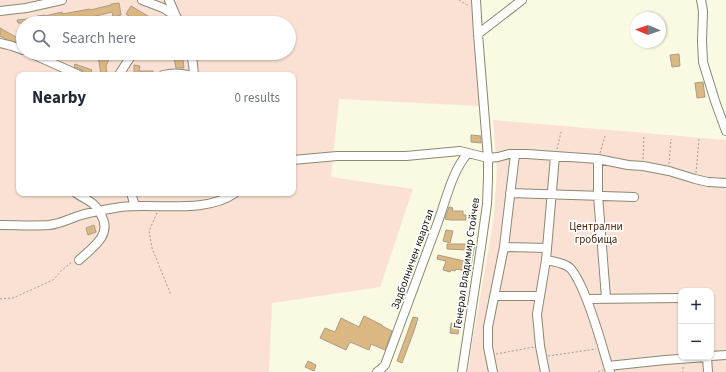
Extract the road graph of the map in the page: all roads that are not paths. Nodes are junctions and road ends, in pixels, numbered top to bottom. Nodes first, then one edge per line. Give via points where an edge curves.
1 (62, 0) edge
2 (142, 0) edge
3 (169, 0) edge
4 (476, 0) edge
5 (522, 0) edge
6 (702, 0) edge
7 (0, 11) edge
8 (174, 16) edge
9 (177, 16) edge
10 (478, 34) junction
11 (0, 43) edge
12 (16, 48) edge
13 (46, 60) edge
14 (128, 60) edge
15 (192, 60) edge
16 (72, 72) edge
17 (121, 72) edge
18 (194, 72) edge
19 (726, 131) edge
20 (468, 153) junction
21 (515, 154) junction
22 (555, 156) junction
23 (488, 158) junction
24 (598, 159) junction
25 (296, 160) edge
26 (726, 183) edge
27 (510, 193) junction
28 (552, 195) junction
29 (598, 195) junction
30 (81, 196) edge
31 (132, 196) edge
32 (231, 196) edge
33 (634, 197) dead end
34 (135, 206) junction
35 (99, 211) junction
36 (0, 225) edge
37 (504, 247) junction
38 (547, 248) junction
39 (79, 260) road end
40 (546, 260) junction
41 (495, 296) junction
42 (540, 296) junction
43 (606, 298) junction
44 (678, 298) edge
45 (587, 299) junction
46 (726, 354) edge
47 (714, 356) edge
48 (678, 359) edge
49 (707, 360) edge
50 (609, 369) edge
51 (377, 372) edge
52 (462, 372) edge
53 (493, 372) edge
54 (545, 372) edge
55 (708, 372) edge

1 - 7 street
2 - 8 street via 163,8
3 - 9 street
4 - 10 street, Генерал Владимир Стойчев
5 - 10 street
6 - 19 street via 703,62
10 - 23 street, Генерал Владимир Стойчев
11 - 12 street
13 - 16 street
14 - 17 street
15 - 18 street
20 - 23 street
20 - 25 street via 460,151 406,156 336,156
20 - 51 street, Задболничен квартал via 455,174 384,365
21 - 22 street
21 - 23 street
21 - 27 street
22 - 24 street
22 - 28 street
23 - 52 street, Генерал Владимир Стойчев via 487,204
24 - 26 street via 669,171 708,182
24 - 29 street
27 - 28 street
27 - 37 street
28 - 29 street
28 - 38 street
29 - 33 street
29 - 43 street
30 - 35 street
31 - 34 street
32 - 34 street via 207,204
34 - 35 street
35 - 36 street via 50,225
35 - 39 street via 105,223 104,234
37 - 38 street
37 - 41 street
38 - 40 street
40 - 42 street
40 - 45 street via 570,268
41 - 42 street
41 - 53 street via 488,327 489,355
42 - 54 street via 537,314
43 - 44 street
43 - 45 street
45 - 50 street
46 - 47 street
48 - 50 street
49 - 55 street

